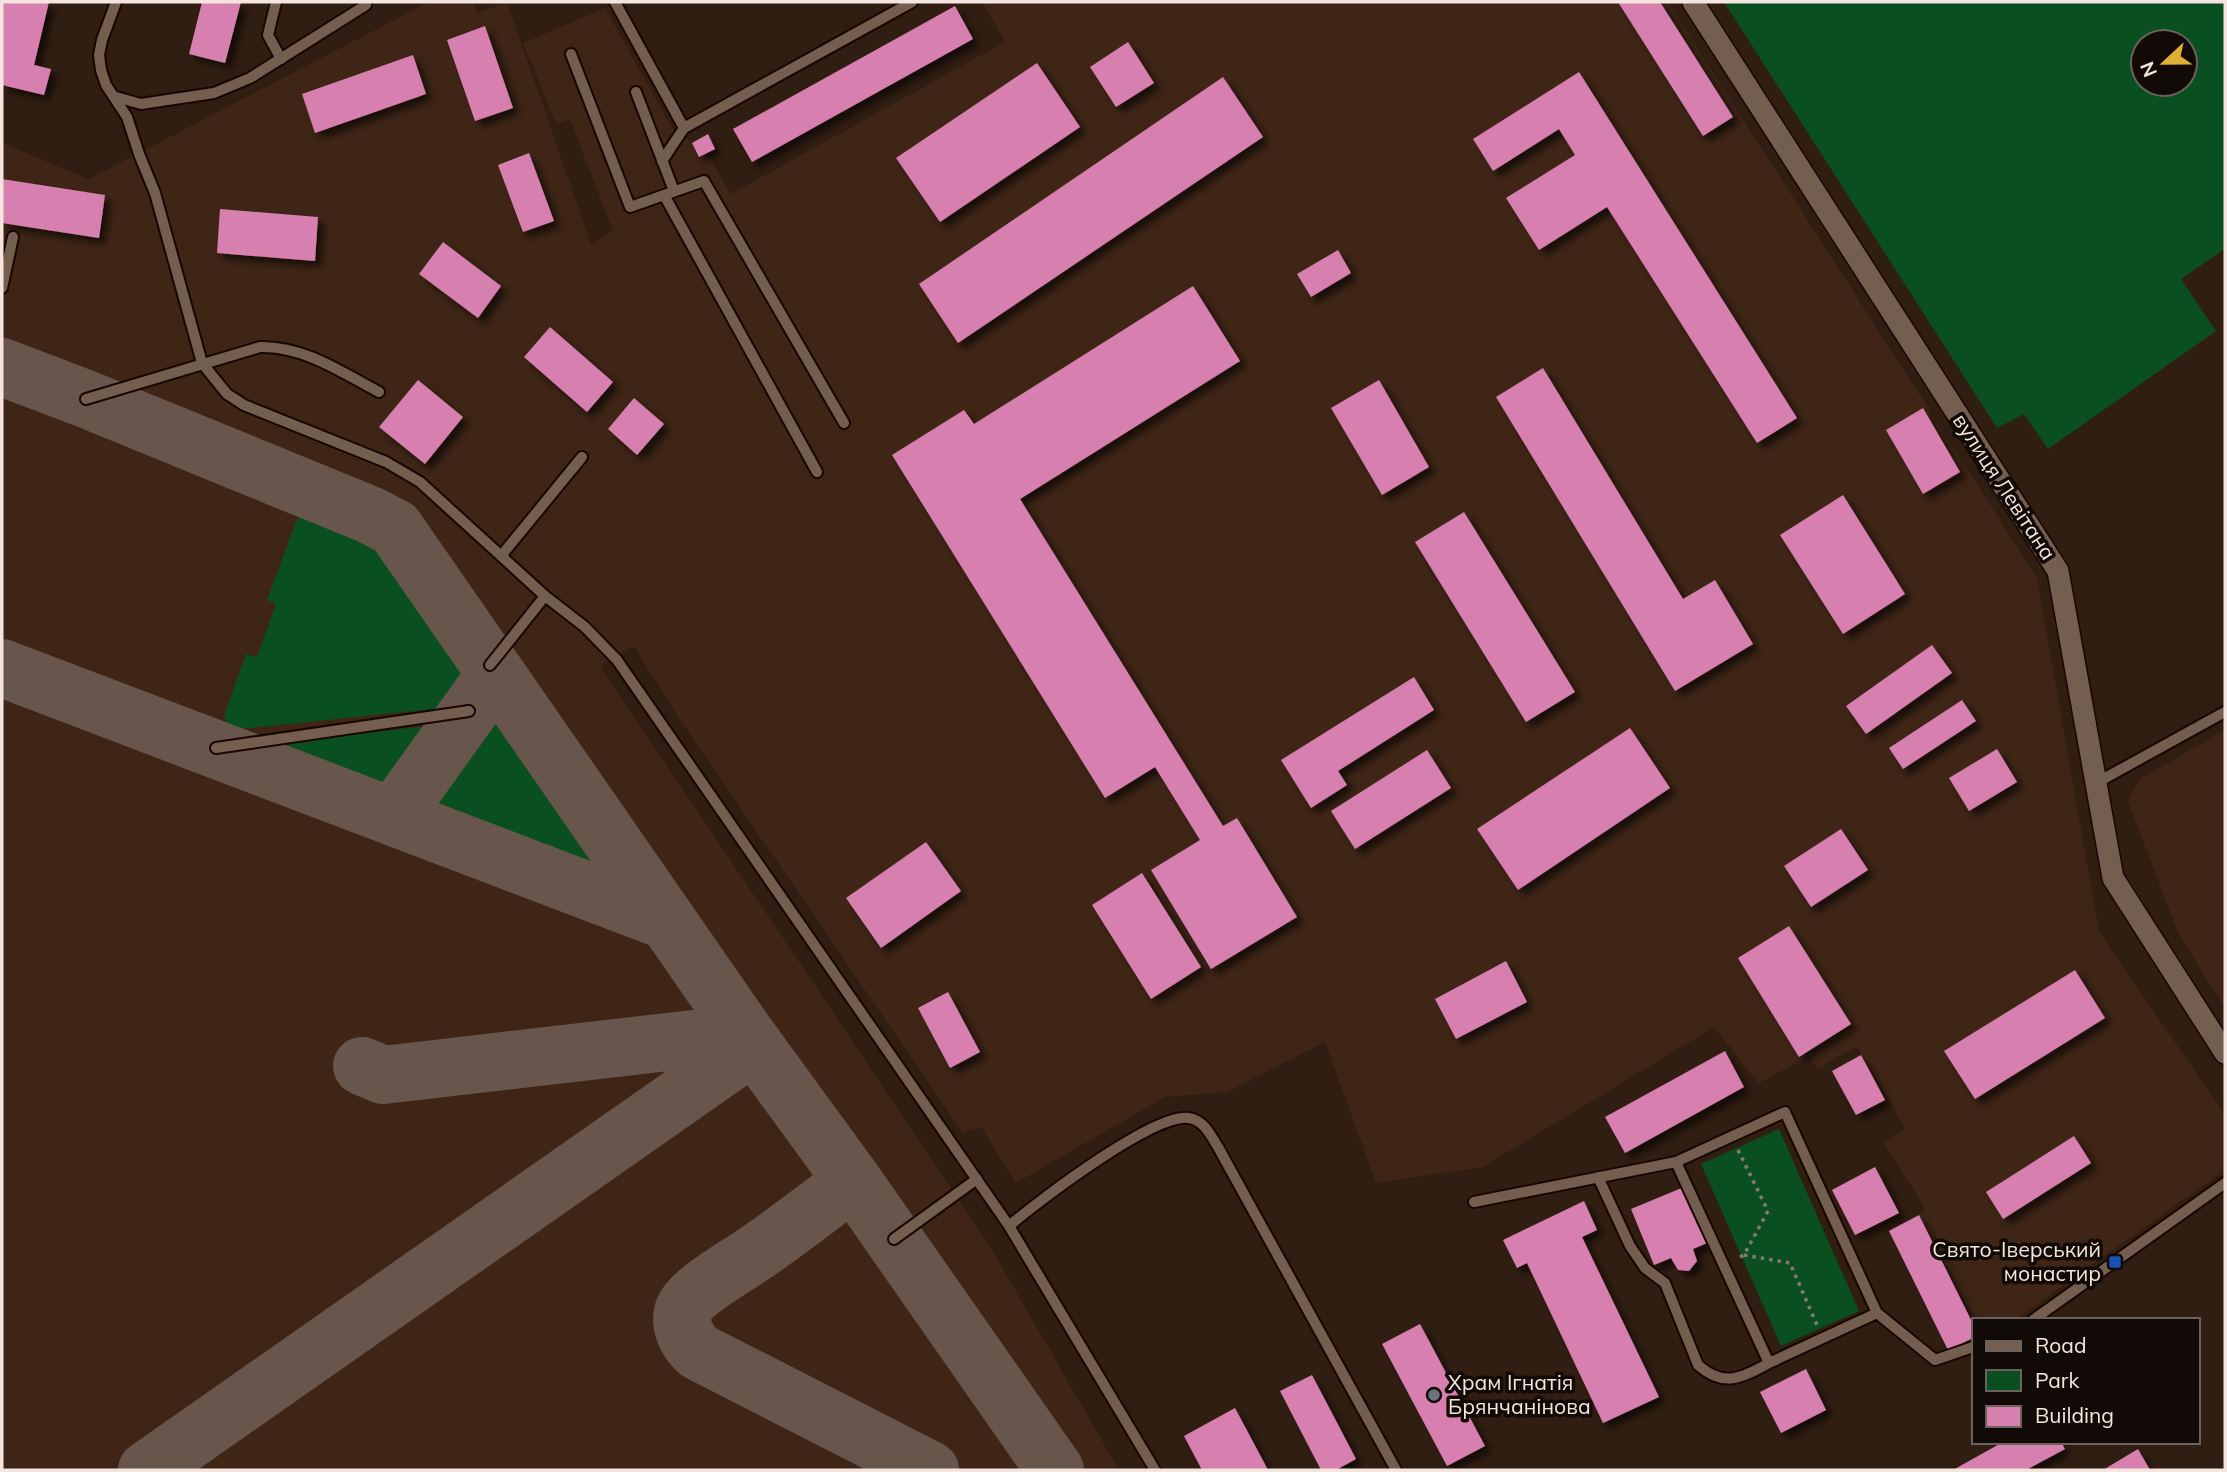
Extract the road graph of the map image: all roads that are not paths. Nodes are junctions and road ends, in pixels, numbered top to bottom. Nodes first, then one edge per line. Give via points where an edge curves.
1 (116, 2) edge
2 (276, 2) edge
3 (615, 2) edge
4 (912, 2) edge
5 (1693, 2) edge
6 (366, 5) dead end
7 (571, 54) dead end
8 (281, 59) junction
9 (636, 92) dead end
10 (116, 97) junction
11 (684, 128) junction
12 (662, 161) junction
13 (669, 193) junction
14 (13, 237) dead end
15 (2, 288) edge
16 (202, 363) junction
17 (379, 392) dead end
18 (86, 399) dead end
19 (844, 423) dead end
20 (582, 457) dead end
21 (817, 472) dead end
22 (501, 556) junction
23 (545, 596) junction
24 (490, 665) dead end
25 (469, 711) dead end
26 (2225, 712) edge
27 (216, 748) dead end
28 (2096, 783) junction
29 (2225, 1053) edge
30 (1676, 1162) junction
31 (1598, 1177) junction
32 (977, 1178) junction
33 (2225, 1183) edge
34 (1474, 1202) dead end
35 (1009, 1226) junction
36 (894, 1240) dead end
37 (1878, 1313) junction
38 (2036, 1318) edge
39 (1972, 1347) edge
40 (1769, 1363) junction
41 (1156, 1470) edge
42 (1396, 1470) edge

1 - 10 lane via 99,55 106,85
2 - 8 lane via 268,35
3 - 11 lane
4 - 11 lane
5 - 28 street, вулиця Левітана via 2058,571
6 - 8 lane
7 - 13 lane via 630,207
8 - 10 lane via 214,93 141,104
9 - 12 lane
10 - 16 lane via 155,193
11 - 12 lane
12 - 13 lane
13 - 19 lane via 704,181
13 - 21 lane
14 - 15 lane
16 - 17 lane via 274,347 310,355
16 - 18 lane
16 - 22 lane via 228,394 244,405 386,462 420,482
20 - 22 lane
22 - 23 lane
23 - 24 lane
23 - 32 lane via 617,660
25 - 27 lane
26 - 28 lane
28 - 29 street, вулиця Левітана via 2113,878
30 - 31 lane
30 - 37 lane via 1785,1112
30 - 40 lane
31 - 34 lane
31 - 40 lane via 1630,1246 1645,1268 1665,1283 1698,1365 1717,1378 1731,1380
32 - 35 lane
32 - 36 lane
33 - 38 lane
35 - 41 lane
35 - 42 lane via 1040,1200 1145,1131 1169,1120 1189,1118 1204,1125
37 - 39 lane via 1935,1360
37 - 40 lane

